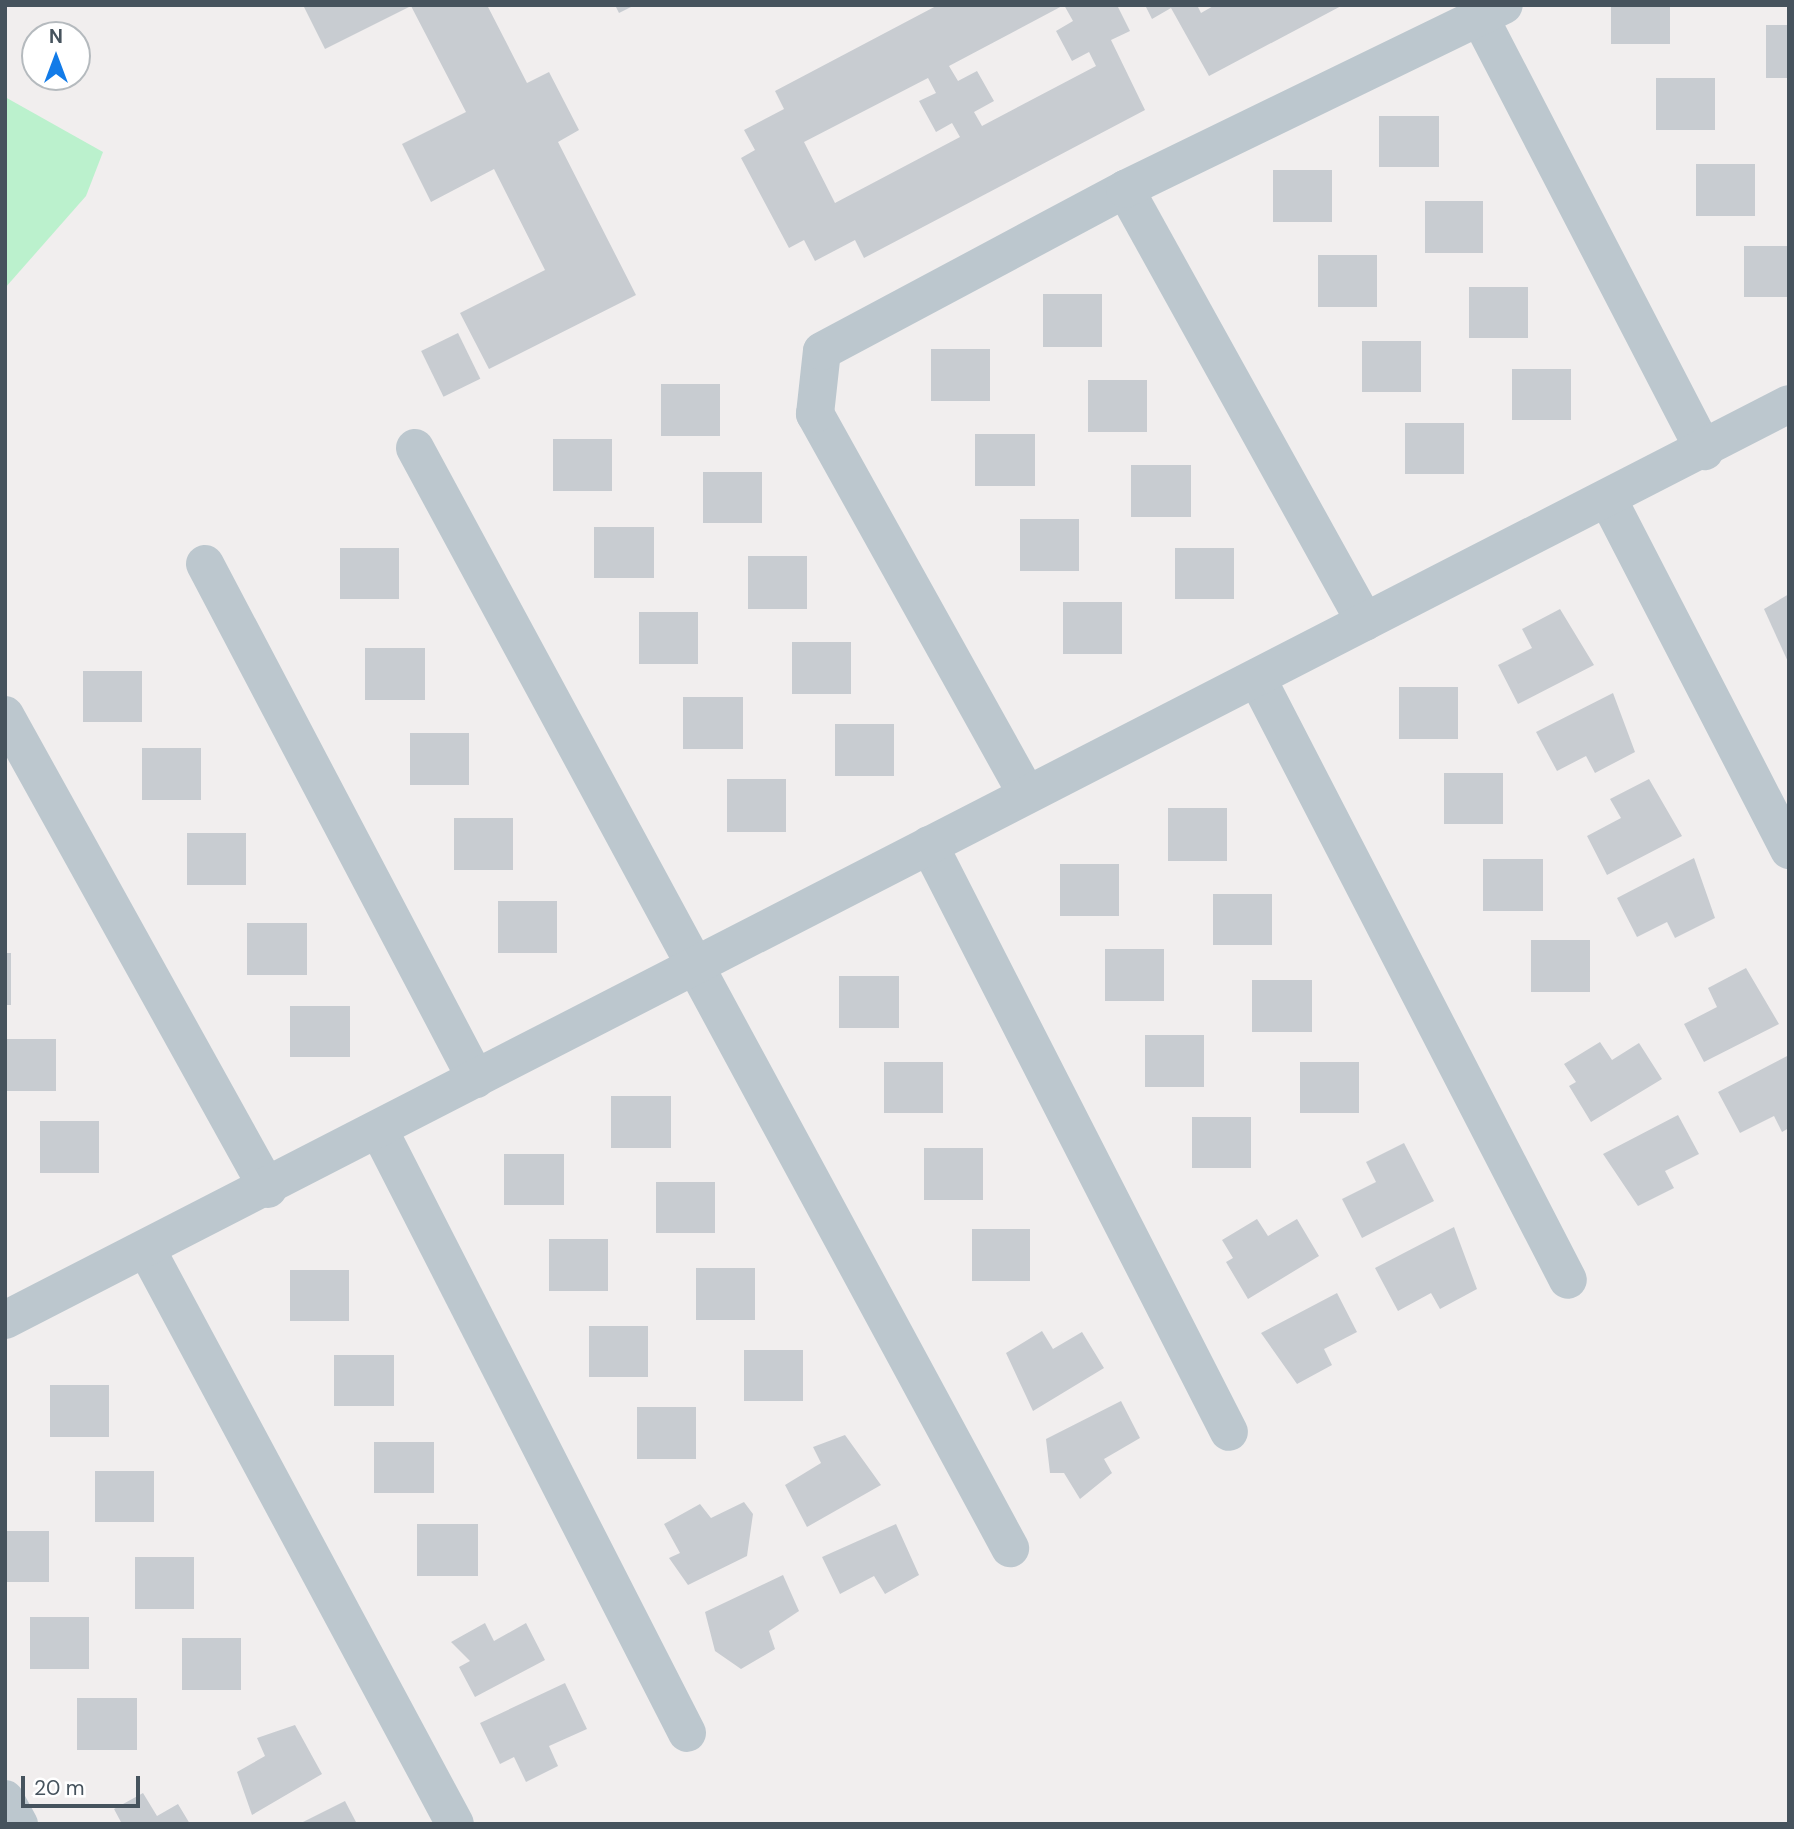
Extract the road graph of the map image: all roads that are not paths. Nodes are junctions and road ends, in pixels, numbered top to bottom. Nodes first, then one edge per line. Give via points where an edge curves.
1 (1492, 12) edge
2 (1125, 189) junction
3 (1789, 404) edge
4 (415, 448) dead end
5 (1704, 451) junction
6 (1609, 501) junction
7 (205, 564) dead end
8 (1365, 622) junction
9 (1258, 680) junction
10 (5, 715) edge
11 (1026, 793) junction
12 (929, 845) junction
13 (1789, 850) edge
14 (695, 964) junction
15 (476, 1079) junction
16 (379, 1130) junction
17 (268, 1189) junction
18 (148, 1252) junction
19 (1568, 1280) dead end
20 (5, 1320) edge
21 (1229, 1432) dead end
22 (1010, 1548) dead end
23 (687, 1733) dead end
24 (5, 1799) edge
25 (19, 1824) edge
26 (455, 1824) edge

1 - 2 street
1 - 5 street
2 - 8 street
2 - 11 street via 822,351 815,414
3 - 5 street
4 - 14 street
5 - 6 street
6 - 8 street
6 - 13 street
7 - 15 street
8 - 9 street
9 - 11 street
9 - 19 street
10 - 17 street
11 - 12 street
12 - 14 street
12 - 21 street
14 - 15 street
14 - 22 street
15 - 16 street
16 - 17 street
16 - 23 street
17 - 18 street
18 - 20 street
18 - 26 street
24 - 25 street

